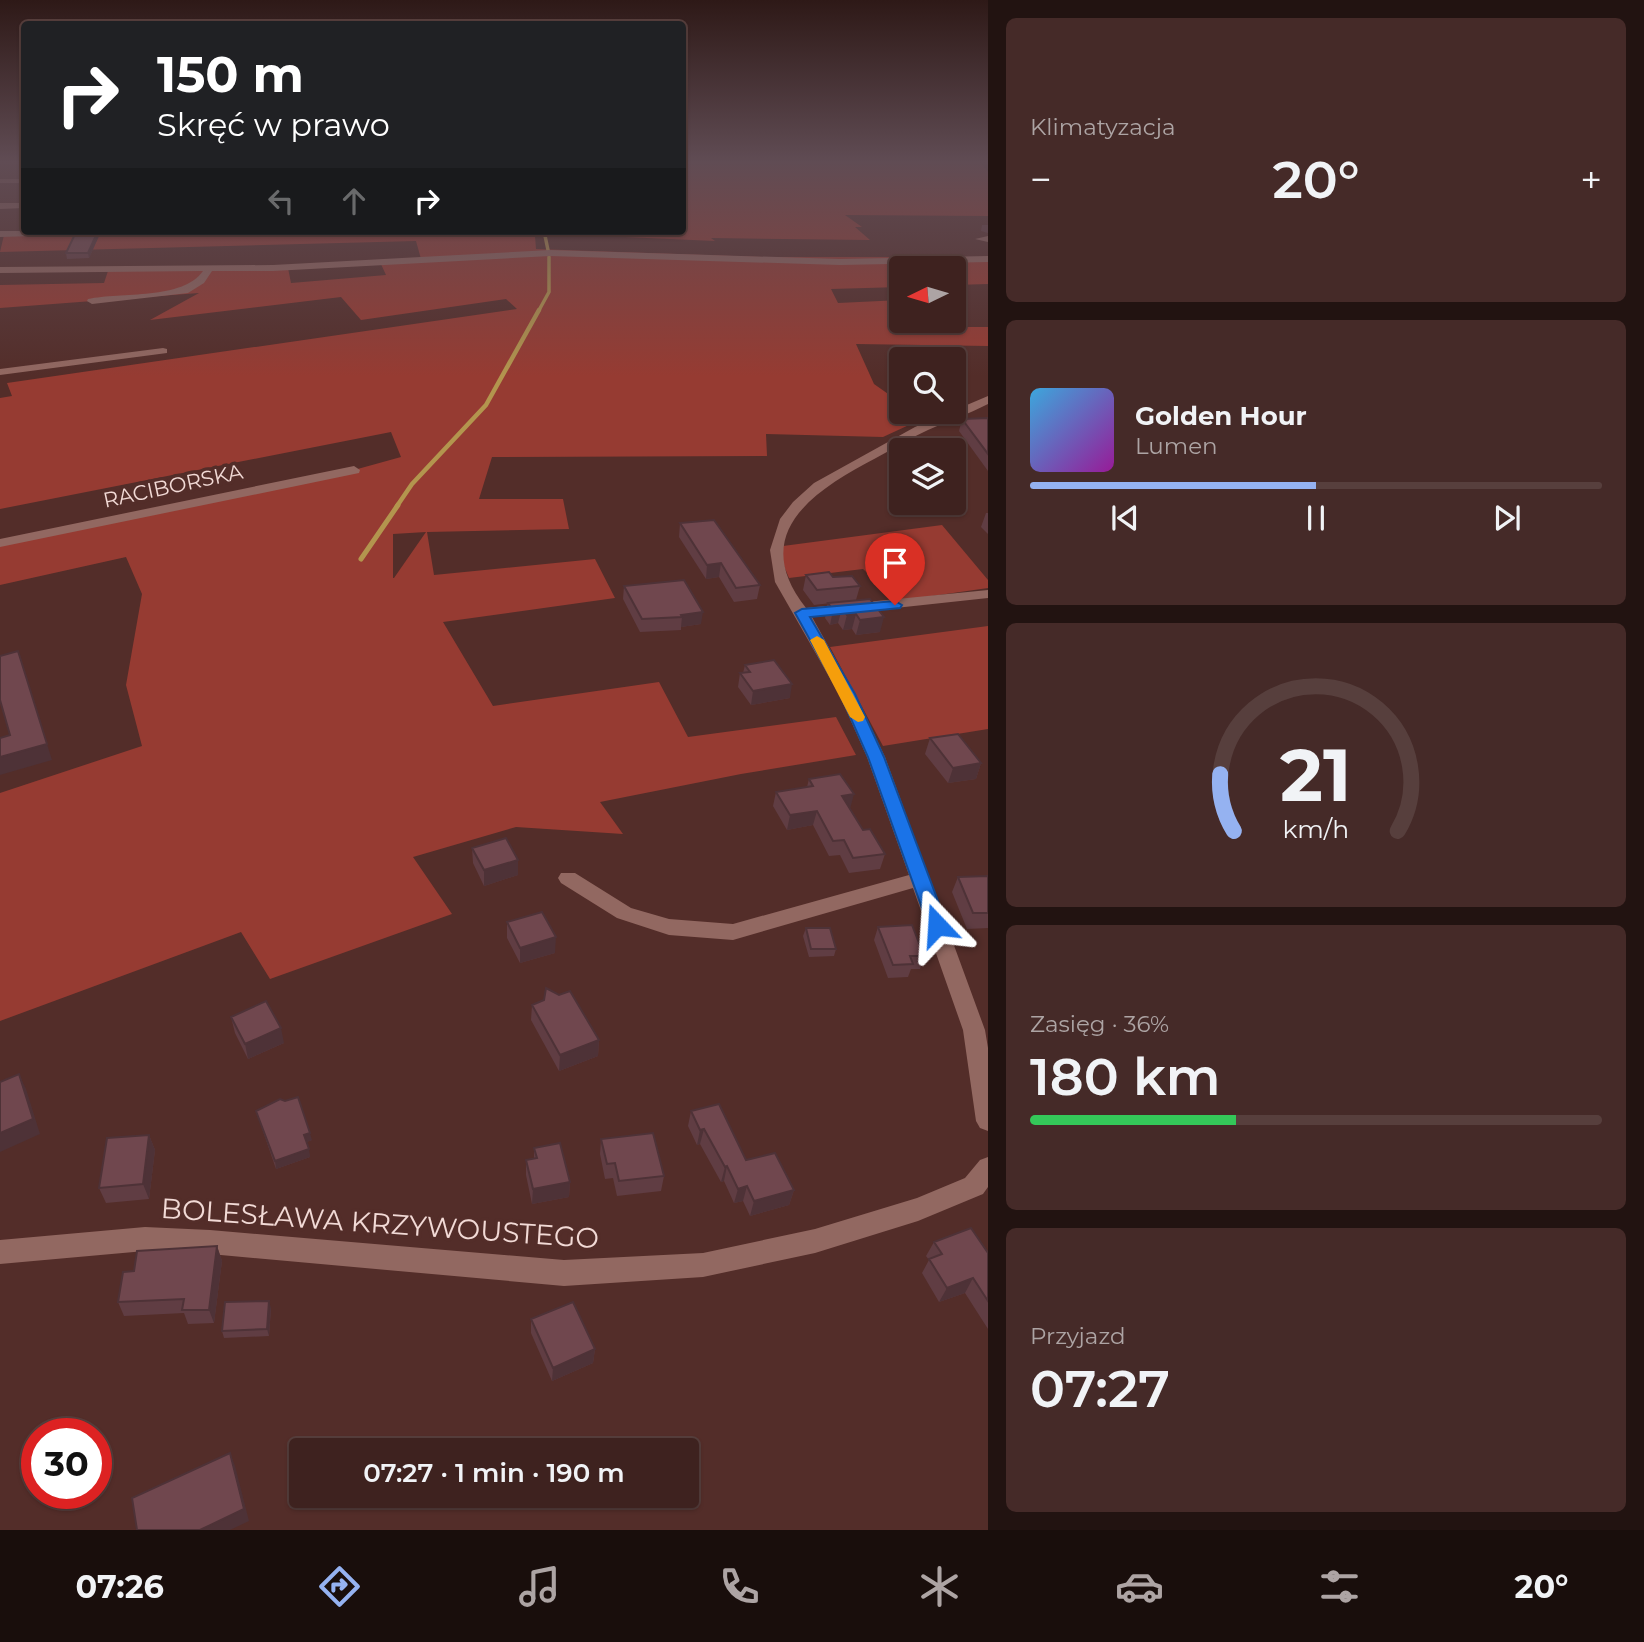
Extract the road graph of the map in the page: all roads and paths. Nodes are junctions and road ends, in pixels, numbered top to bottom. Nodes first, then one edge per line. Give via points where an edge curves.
1 (20, 233) edge
2 (0, 234) edge
3 (988, 259) edge
4 (210, 268) junction
5 (0, 271) edge
6 (92, 301) dead end
7 (163, 351) dead end
8 (0, 372) edge
9 (988, 399) edge
10 (354, 470) dead end
11 (0, 543) edge
12 (988, 594) edge
13 (802, 613) junction
14 (568, 878) dead end
15 (920, 878) junction
16 (988, 1121) edge
17 (988, 1168) edge
18 (0, 1252) edge

1 - 2 street
3 - 4 street via 840,262 550,253
4 - 5 street
4 - 6 street via 201,282 185,291
7 - 8 street
9 - 13 street via 834,475 794,510 779,534 776,553 779,575
10 - 11 street, RACIBORSKA
12 - 13 street
13 - 15 street via 870,744
14 - 15 street via 624,913 669,927 733,932
15 - 16 street via 974,1030
17 - 18 street, BOLESŁAWA KRZYWOUSTEGO via 974,1186 918,1209 815,1241 703,1265 564,1273 145,1239

